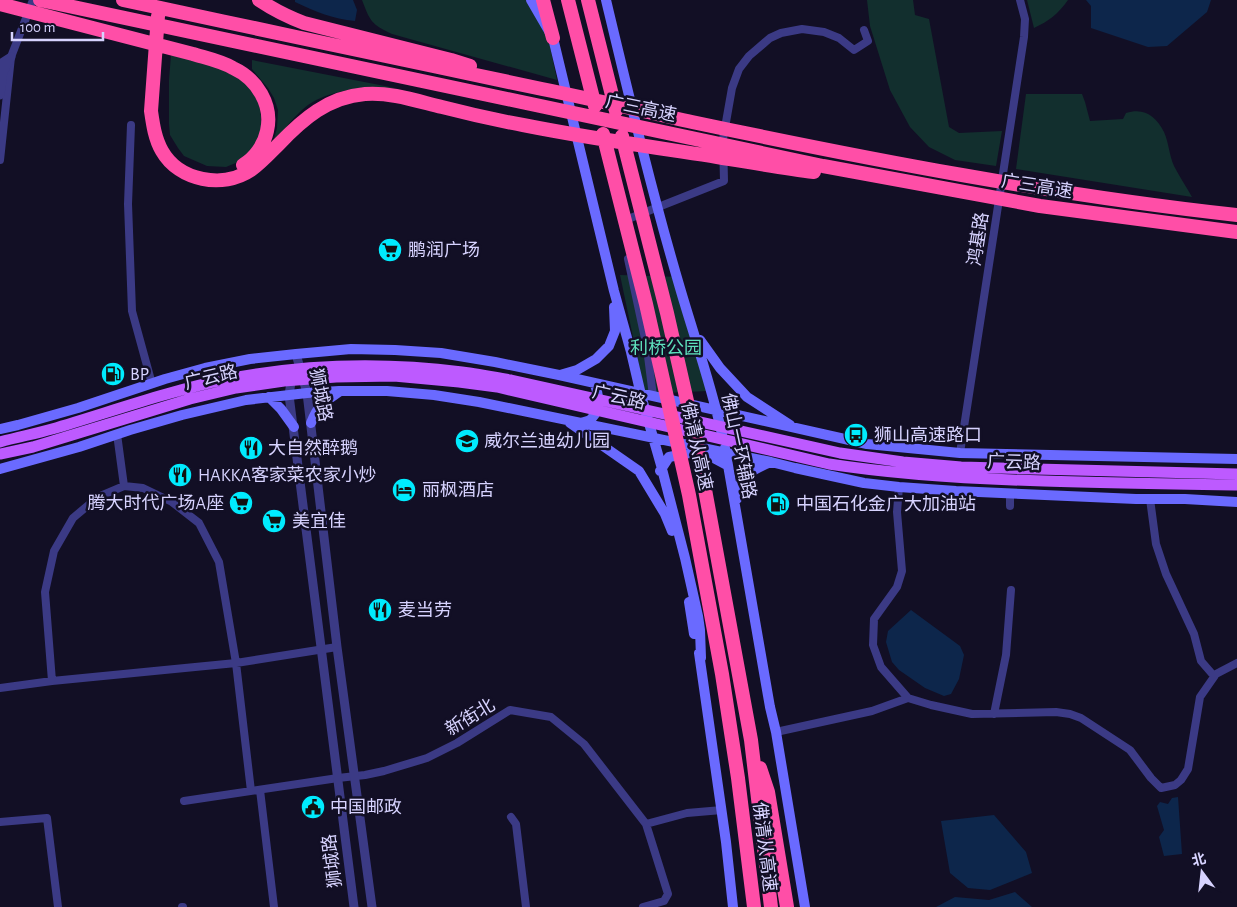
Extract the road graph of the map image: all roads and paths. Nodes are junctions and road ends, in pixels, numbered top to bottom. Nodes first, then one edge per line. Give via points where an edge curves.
1 (33, 0) edge
2 (40, 0) edge
3 (124, 0) edge
4 (160, 0) edge
5 (168, 0) edge
6 (260, 0) edge
7 (531, 0) edge
8 (543, 0) edge
9 (568, 0) edge
10 (588, 0) edge
11 (606, 0) edge
12 (1020, 0) edge
13 (0, 4) edge
14 (864, 30) dead end
15 (553, 38) junction
16 (11, 57) junction
17 (158, 57) junction
18 (0, 64) edge
19 (540, 88) junction
20 (0, 95) edge
21 (131, 125) dead end
22 (747, 156) junction
23 (0, 160) edge
24 (1237, 215) edge
25 (1237, 232) edge
26 (614, 290) junction
27 (693, 330) junction
28 (296, 354) junction
29 (559, 375) junction
30 (594, 383) junction
31 (152, 384) junction
32 (339, 391) junction
33 (307, 393) junction
34 (290, 395) junction
35 (652, 396) junction
36 (269, 398) junction
37 (717, 410) junction
38 (565, 419) junction
39 (311, 423) junction
40 (581, 423) junction
41 (294, 426) junction
42 (0, 429) edge
43 (797, 429) junction
44 (117, 434) junction
45 (0, 442) edge
46 (726, 453) junction
47 (960, 453) junction
48 (0, 454) edge
49 (1237, 459) edge
50 (772, 462) junction
51 (728, 465) junction
52 (0, 469) edge
53 (1237, 474) edge
54 (1237, 485) edge
55 (124, 486) junction
56 (899, 487) junction
57 (1010, 493) junction
58 (1150, 499) junction
59 (1237, 502) edge
60 (1010, 506) dead end
61 (737, 512) junction
62 (672, 531) junction
63 (1011, 590) dead end
64 (337, 646) junction
65 (322, 649) junction
66 (701, 658) junction
67 (236, 663) junction
68 (1237, 663) edge
69 (1214, 676) junction
70 (52, 681) junction
71 (0, 688) edge
72 (908, 698) junction
73 (994, 714) junction
74 (776, 732) junction
75 (751, 740) junction
76 (355, 776) junction
77 (338, 778) junction
78 (260, 790) junction
79 (251, 791) junction
80 (184, 801) dead end
81 (722, 810) junction
82 (512, 817) dead end
83 (0, 822) edge
84 (646, 824) junction
85 (58, 907) edge
86 (274, 907) edge
87 (354, 907) edge
88 (372, 907) edge
89 (526, 907) edge
90 (643, 907) edge
91 (734, 907) edge
92 (754, 907) edge
93 (771, 907) edge
94 (787, 907) edge
95 (805, 907) edge

1 - 16 street
2 - 22 highway, 广三高速 via 694,139
3 - 19 highway, 广三高速
4 - 17 highway
5 - 17 highway
6 - 19 highway via 285,16 304,23 452,60
7 - 15 main road
8 - 15 highway
9 - 92 highway, 佛清从高速 via 646,304 689,495 722,674
10 - 75 highway, 佛清从高速 via 658,273 697,445
11 - 27 main road, 佛山一环辅路
12 - 47 street, 鸿基路 via 1025,19 1024,37
13 - 17 highway via 193,54 234,68 254,83 264,99 268,116 263,142 247,162 228,172 204,172 183,162 175,154 168,145 160,121
14 - 35 street via 868,41 854,50 839,38 802,29 781,33 762,44 739,68 732,88 723,140 724,181 623,220 621,229 647,348
15 - 26 main road
16 - 18 street
16 - 20 street via 3,72
16 - 23 street
17 - 22 highway via 151,111 156,139 176,168 196,178 221,180 251,170 318,110 363,94 397,96 589,138 702,155
19 - 24 highway, 广三高速 via 693,122 959,174 1149,205
21 - 31 street via 128,204 132,311
22 - 25 highway, 广三高速 via 1059,209
26 - 29 main road via 615,331 609,346 577,370
26 - 66 main road via 689,573 700,630
27 - 37 main road, 佛山一环辅路
27 - 43 main road via 720,368 747,397
28 - 29 main road, 广云路 via 351,349 441,353
28 - 31 main road, 广云路 via 205,368
28 - 33 street, 狮城路
28 - 34 street, 狮城路
29 - 30 main road, 广云路
30 - 35 main road, 广云路
30 - 40 main road via 598,407 591,419
31 - 42 main road, 广云路
32 - 33 main road, 广云路
32 - 38 main road, 广云路 via 434,395
32 - 39 main road via 322,403
33 - 34 main road, 广云路
33 - 39 street, 狮城路
34 - 36 main road, 广云路
34 - 41 street, 狮城路
35 - 37 main road, 广云路
36 - 41 main road
36 - 44 main road, 广云路 via 182,415
37 - 43 main road, 广云路
37 - 46 main road, 佛山一环辅路
38 - 40 main road, 广云路
38 - 62 main road via 639,471
39 - 64 street, 狮城路
40 - 46 main road, 广云路
41 - 65 street, 狮城路
43 - 47 main road, 广云路 via 867,444
44 - 52 main road, 广云路
44 - 55 street
45 - 53 main road, 广云路 via 227,379 346,365 462,372 840,453 903,462 961,467
46 - 50 main road, 广云路
46 - 51 main road, 佛山一环辅路
47 - 49 main road, 广云路
48 - 54 main road, 广云路 via 236,388 328,377 394,376 497,387 838,466 916,475
50 - 56 main road, 广云路 via 864,483
50 - 61 main road via 753,470 742,480 737,493
51 - 61 main road, 佛山一环辅路
51 - 62 main road via 712,456 689,453 669,457 658,475
55 - 67 street via 143,488 172,502 199,523 219,562
55 - 70 street via 98,497 73,518 54,551 45,592
56 - 57 main road, 广云路
56 - 72 street via 897,512 902,571 897,587 874,619 874,645 881,667
57 - 58 main road, 广云路
57 - 60 street
58 - 59 main road, 广云路
58 - 69 street via 1156,544 1166,574 1194,634 1201,660
61 - 74 main road, 佛山一环辅路
62 - 66 main road via 681,558
63 - 73 street via 1006,655
64 - 65 street
64 - 76 street, 狮城路
65 - 67 street
65 - 77 street, 狮城路
66 - 81 main road
67 - 70 street
67 - 79 street
68 - 69 street
69 - 73 street via 1200,698 1188,769 1175,785 1161,788 1130,750 1082,718 1056,712
70 - 71 street
72 - 73 street via 972,714
72 - 74 street via 872,711
74 - 95 main road, 佛山一环辅路
75 - 93 highway, 佛清从高速
75 - 94 highway via 768,792
76 - 77 street, 新街北
76 - 84 street, 新街北 via 427,758 510,710 551,717 584,744
76 - 88 street, 狮城路
77 - 78 street, 新街北
77 - 87 street, 狮城路
78 - 79 street, 新街北
78 - 86 street
79 - 80 street, 新街北
81 - 84 street via 687,812
81 - 91 main road
82 - 89 street via 516,824
83 - 85 street via 47,818
84 - 90 street, 新街北 via 668,894 664,902

